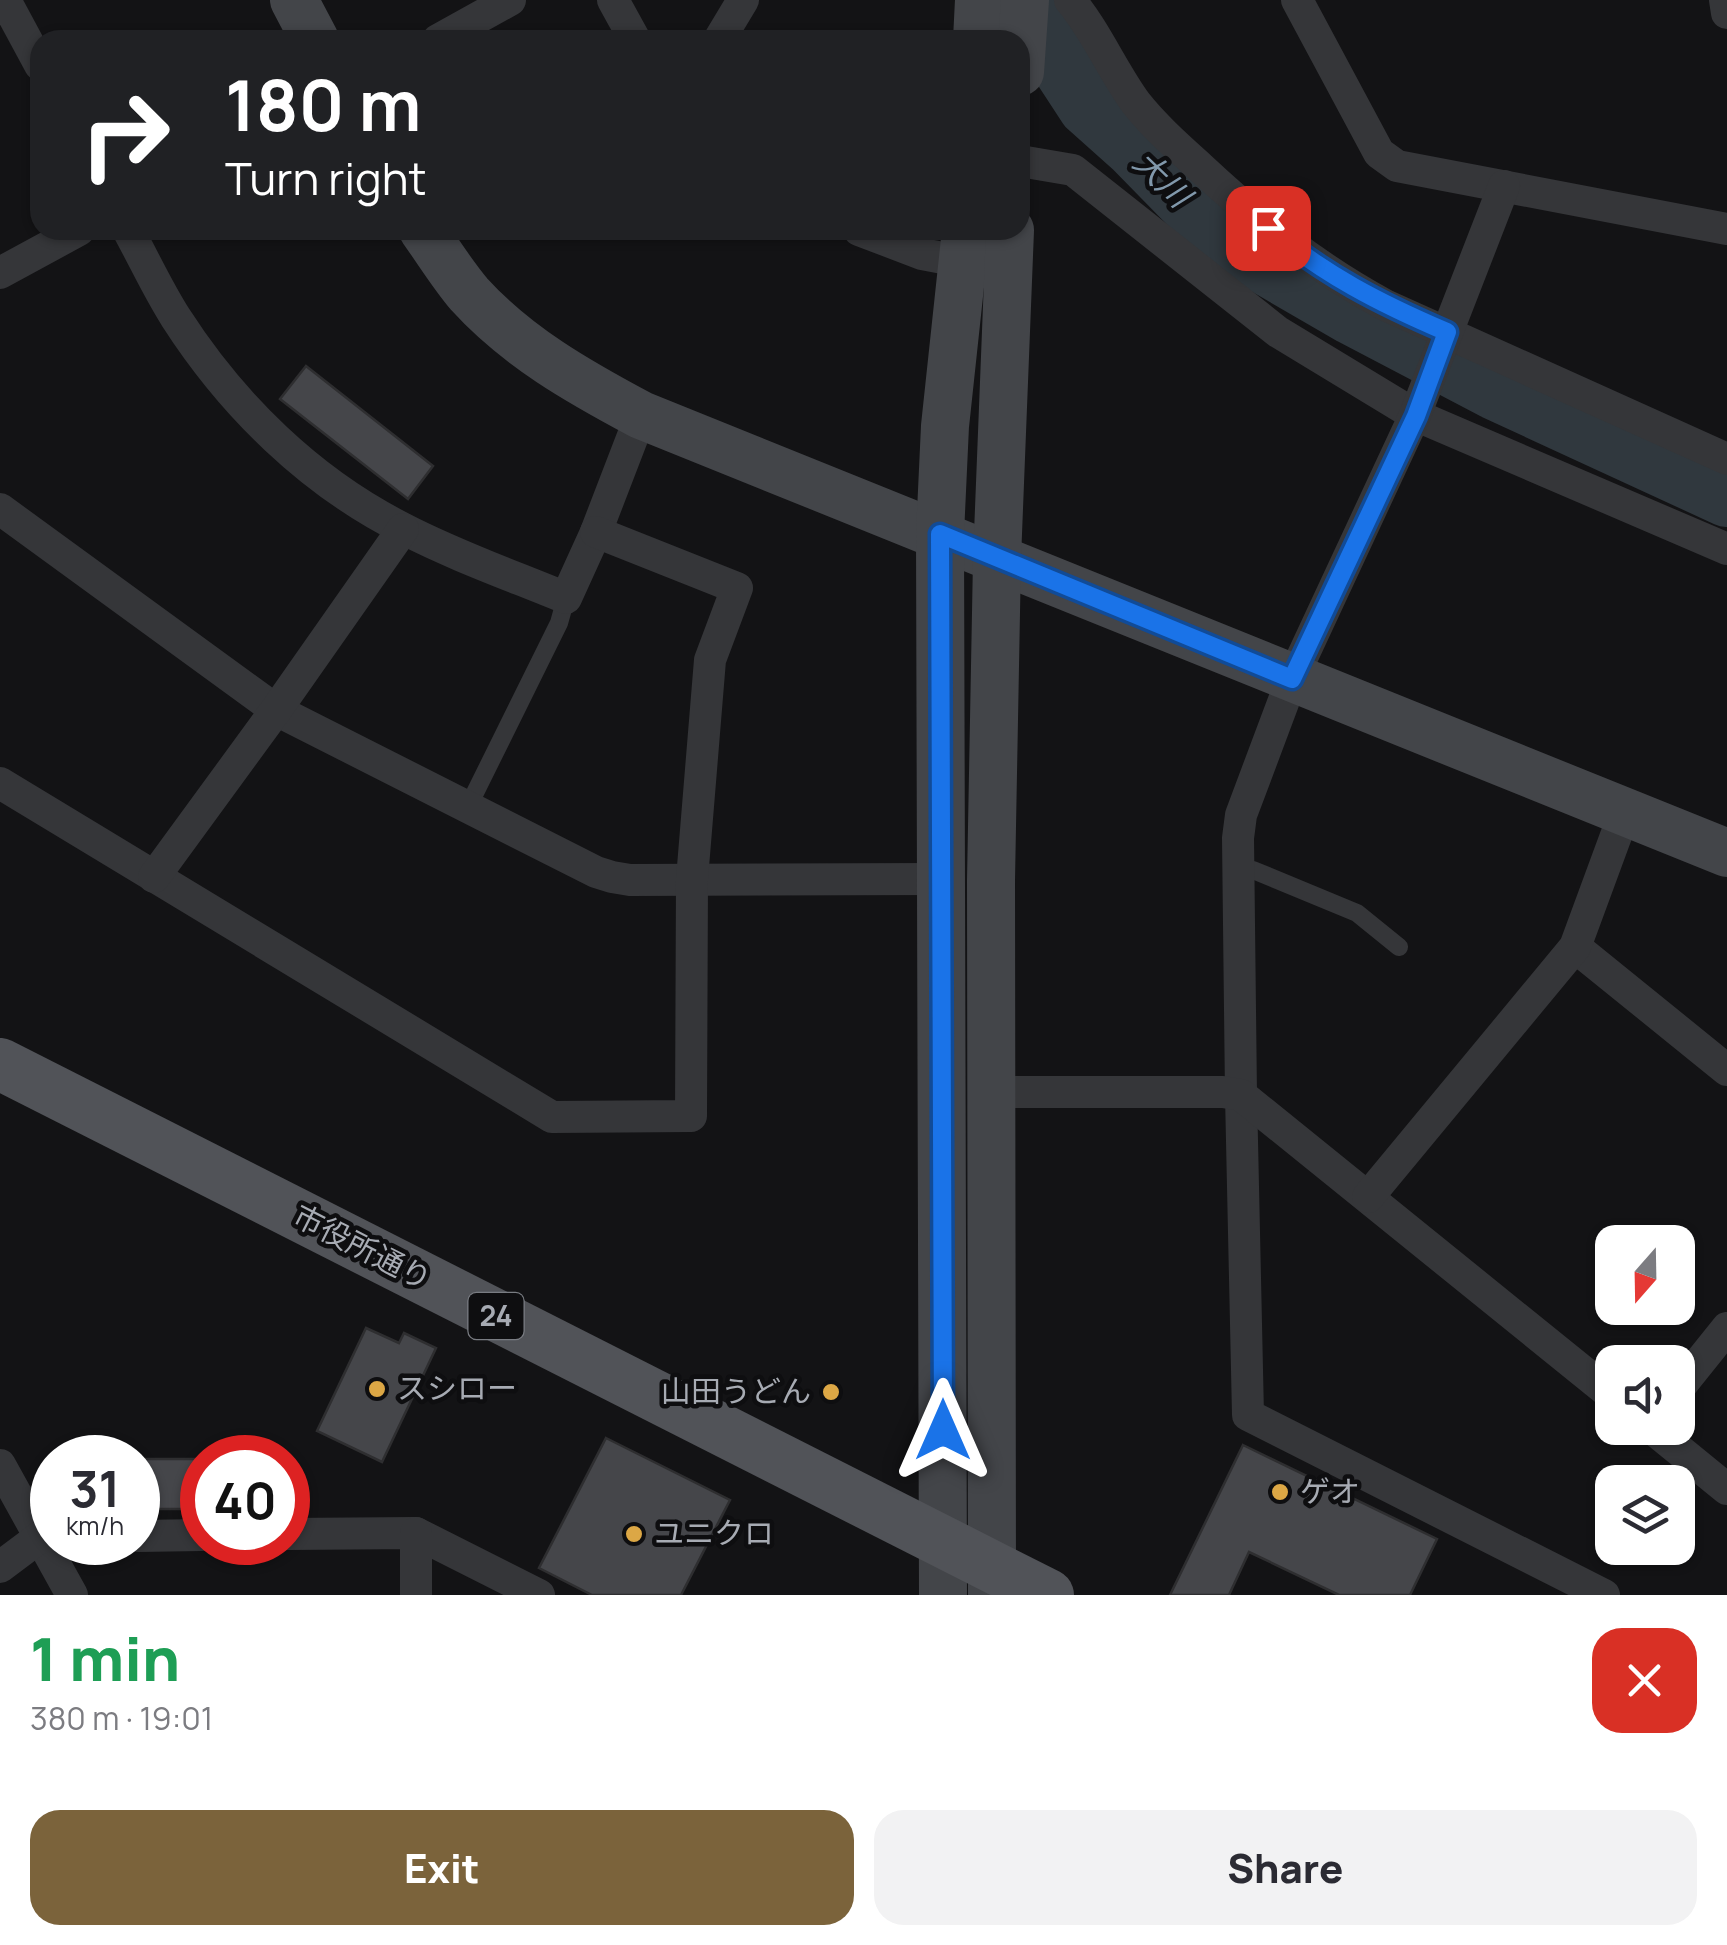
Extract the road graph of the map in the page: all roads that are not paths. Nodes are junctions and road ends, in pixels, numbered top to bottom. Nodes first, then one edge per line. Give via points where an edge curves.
1 (5, 0) edge
2 (294, 0) edge
3 (510, 0) edge
4 (613, 0) edge
5 (743, 0) edge
6 (1025, 0) edge
7 (1070, 0) edge
8 (1297, 0) edge
9 (1726, 0) edge
10 (1727, 13) edge
11 (310, 30) edge
12 (456, 30) edge
13 (630, 30) edge
14 (725, 30) edge
15 (1023, 30) edge
16 (30, 46) edge
17 (1030, 162) edge
18 (1504, 186) junction
19 (1727, 229) edge
20 (61, 240) edge
21 (133, 240) edge
22 (430, 240) edge
23 (885, 240) edge
24 (1010, 240) edge
25 (965, 246) edge
26 (0, 273) edge
27 (1444, 339) junction
28 (1419, 405) junction
29 (641, 416) junction
30 (1727, 459) edge
31 (0, 509) edge
32 (403, 529) junction
33 (596, 532) junction
34 (940, 534) junction
35 (1727, 549) edge
36 (998, 559) junction
37 (566, 598) junction
38 (1292, 679) junction
39 (276, 710) junction
40 (0, 782) edge
41 (468, 807) junction
42 (1624, 814) junction
43 (1727, 854) edge
44 (1238, 870) junction
45 (154, 877) junction
46 (692, 879) junction
47 (942, 879) junction
48 (1399, 947) dead end
49 (1576, 947) junction
50 (0, 1064) edge
51 (1727, 1070) edge
52 (990, 1092) junction
53 (1241, 1095) junction
54 (1368, 1197) junction
55 (1727, 1328) edge
56 (1695, 1368) edge
57 (1595, 1381) edge
58 (1673, 1445) edge
59 (0, 1465) edge
60 (1727, 1489) edge
61 (30, 1512) edge
62 (416, 1533) junction
63 (310, 1534) edge
64 (942, 1542) junction
65 (30, 1547) edge
66 (59, 1565) edge
67 (0, 1567) edge
68 (992, 1581) edge
69 (1544, 1582) edge
70 (72, 1595) edge
71 (416, 1595) edge
72 (539, 1595) edge
73 (943, 1595) edge
74 (1048, 1595) edge
75 (1604, 1595) edge

1 - 16 street
2 - 11 street
3 - 12 street
4 - 13 street
5 - 14 street
6 - 15 street
7 - 27 street via 1137,104 1244,208 1340,280
8 - 18 street via 1379,154 1397,166
9 - 10 street
17 - 28 street via 1073,170 1278,332
18 - 19 street
18 - 27 street
20 - 26 street
21 - 32 street via 174,315 248,412 315,472
22 - 29 street via 469,294 533,352
23 - 25 street via 922,254
24 - 36 street
25 - 34 street
27 - 28 street
27 - 30 street
28 - 35 street
28 - 38 street
29 - 33 street
29 - 34 street
31 - 39 street
32 - 37 street
32 - 39 street
33 - 37 street
33 - 46 street via 737,588 710,660
34 - 36 street
34 - 47 street
36 - 38 street
36 - 52 street
37 - 41 lane
38 - 42 street
38 - 44 street via 1241,815
39 - 41 street
39 - 45 street
40 - 45 street
41 - 46 street via 612,877
42 - 43 street
42 - 49 street
44 - 48 lane via 1253,870 1357,913
44 - 53 street
45 - 46 street via 552,1117 691,1116
46 - 47 street
47 - 64 street
49 - 51 street
49 - 54 street
50 - 64 main road, 市役所通り / 24
52 - 53 street
52 - 68 street
53 - 54 street
53 - 69 street via 1248,1415
54 - 57 street
55 - 56 street
58 - 60 street
59 - 61 street
62 - 63 street
62 - 71 street
62 - 72 street
64 - 68 main road, 市役所通り / 24
64 - 73 street
65 - 67 street
66 - 70 street
68 - 74 main road, 24
69 - 75 street

